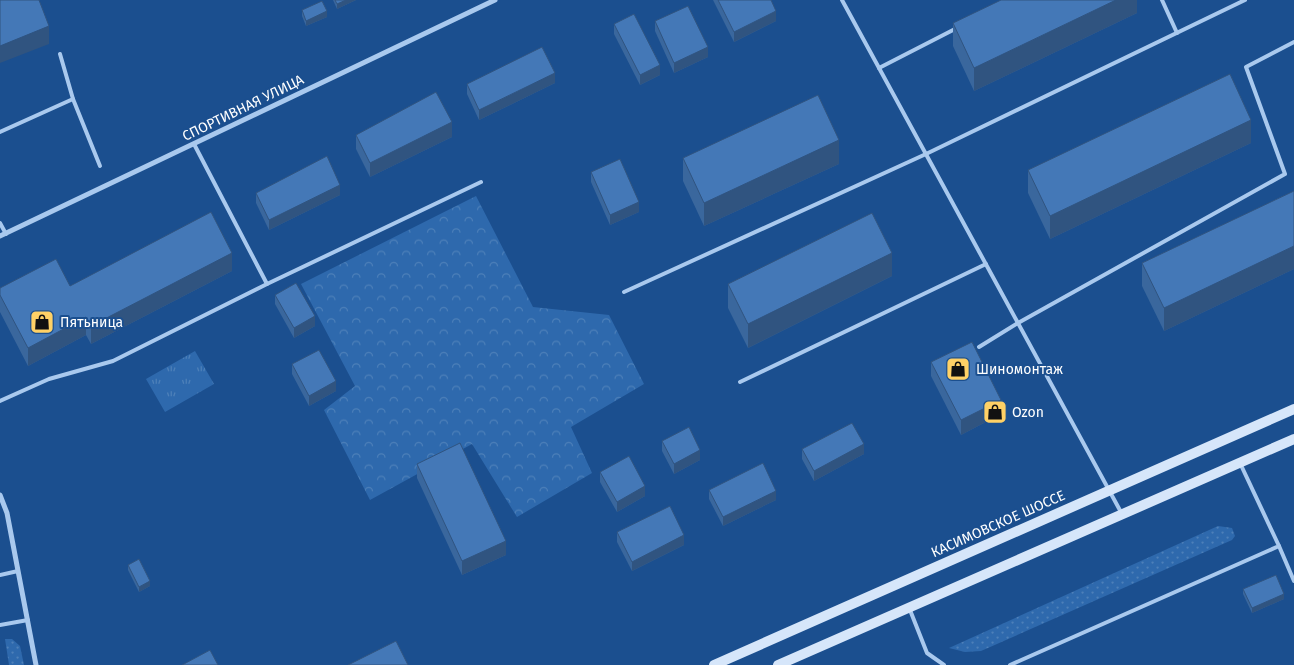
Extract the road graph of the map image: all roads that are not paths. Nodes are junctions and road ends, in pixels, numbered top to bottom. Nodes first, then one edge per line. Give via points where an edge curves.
1 (495, 0) edge
2 (842, 0) edge
3 (1162, 0) edge
4 (1245, 0) edge
5 (959, 27) edge
6 (1177, 33) junction
7 (1294, 42) edge
8 (60, 54) dead end
9 (879, 68) junction
10 (74, 99) junction
11 (0, 132) edge
12 (194, 144) junction
13 (926, 154) junction
14 (100, 166) dead end
15 (481, 182) dead end
16 (0, 222) edge
17 (3, 235) edge
18 (986, 264) junction
19 (267, 284) junction
20 (624, 292) dead end
21 (1018, 323) junction
22 (979, 347) dead end
23 (740, 382) dead end
24 (0, 401) edge
25 (1294, 409) edge
26 (1294, 439) edge
27 (1240, 463) junction
28 (1109, 490) junction
29 (0, 495) edge
30 (7, 513) junction
31 (0, 514) edge
32 (1122, 514) junction
33 (1279, 546) junction
34 (18, 571) junction
35 (0, 575) edge
36 (1294, 581) edge
37 (909, 608) junction
38 (28, 620) junction
39 (0, 625) edge
40 (36, 665) edge
41 (714, 665) edge
42 (778, 665) edge
43 (944, 665) edge
44 (1010, 665) edge

1 - 12 street, СПОРТИВНАЯ УЛИЦА
2 - 9 lane
3 - 6 lane
4 - 6 lane
5 - 9 lane
6 - 13 lane
7 - 21 lane via 1246,68 1285,174
8 - 10 lane
9 - 13 lane
10 - 11 lane
10 - 14 lane
12 - 17 street, СПОРТИВНАЯ УЛИЦА
12 - 19 lane
13 - 18 lane
13 - 20 lane
15 - 19 lane
16 - 17 lane
18 - 21 lane
18 - 23 lane
19 - 24 lane via 113,362 49,379
21 - 22 lane
21 - 28 lane
25 - 28 main road, КАСИМОВСКОЕ ШОССЕ
26 - 27 main road
27 - 32 main road
27 - 33 lane
28 - 32 lane
28 - 41 main road, КАСИМОВСКОЕ ШОССЕ
29 - 30 street
30 - 31 lane
30 - 34 street
32 - 37 main road
33 - 36 lane
33 - 44 lane
34 - 35 lane
34 - 38 street
37 - 42 main road
37 - 43 lane via 927,654
38 - 39 lane
38 - 40 street

